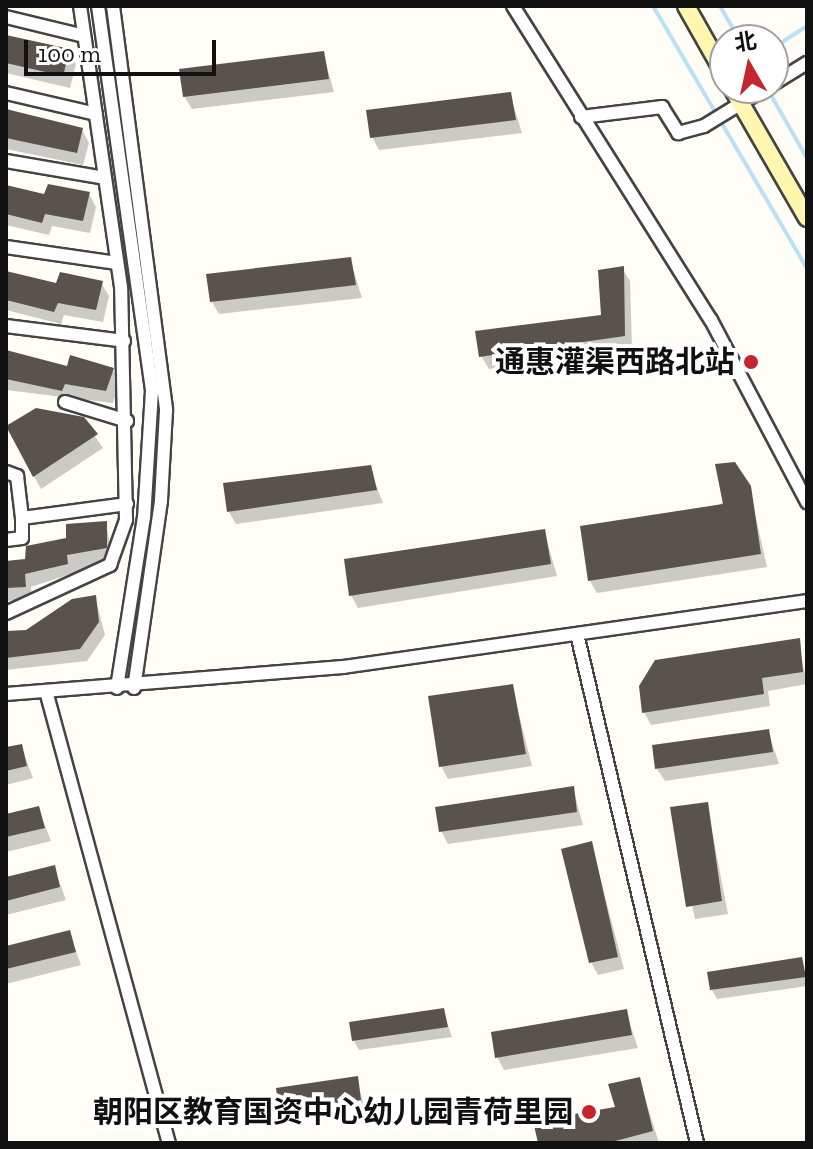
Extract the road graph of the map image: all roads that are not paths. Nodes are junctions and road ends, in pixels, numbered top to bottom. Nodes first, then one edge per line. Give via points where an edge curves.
1 (80, 6) edge
2 (98, 6) edge
3 (113, 6) edge
4 (513, 6) edge
5 (686, 6) edge
6 (6, 17) edge
7 (84, 36) junction
8 (709, 47) edge
9 (807, 63) edge
10 (789, 74) edge
11 (6, 93) edge
12 (741, 104) joint
13 (96, 114) junction
14 (581, 117) junction
15 (6, 161) edge
16 (105, 178) junction
17 (807, 218) edge
18 (6, 247) edge
19 (117, 263) junction
20 (6, 326) edge
21 (124, 341) junction
22 (65, 402) dead end
23 (127, 421) junction
24 (6, 472) edge
25 (807, 502) edge
26 (127, 504) junction
27 (22, 518) junction
28 (6, 540) edge
29 (807, 601) edge
30 (6, 613) edge
31 (577, 634) junction
32 (117, 688) junction
33 (134, 688) junction
34 (46, 691) junction
35 (6, 694) edge
36 (169, 1143) edge
37 (697, 1143) edge

1 - 7 street
2 - 32 street via 152,391 144,517
3 - 33 street via 166,411 161,501
4 - 14 street
5 - 8 street
6 - 7 street
7 - 13 street
9 - 10 street
11 - 13 street
12 - 14 street via 704,126 678,133 662,107
12 - 17 street
13 - 16 street
14 - 25 street via 724,342
15 - 16 street
16 - 19 street
18 - 19 street
19 - 21 street
20 - 21 street
21 - 23 street
22 - 23 street
23 - 26 street
24 - 27 street via 17,476
26 - 27 street
26 - 30 street via 110,565
27 - 28 street via 22,538
29 - 31 street
31 - 33 street
31 - 37 street
32 - 33 street
32 - 34 street
34 - 35 street
34 - 36 street

